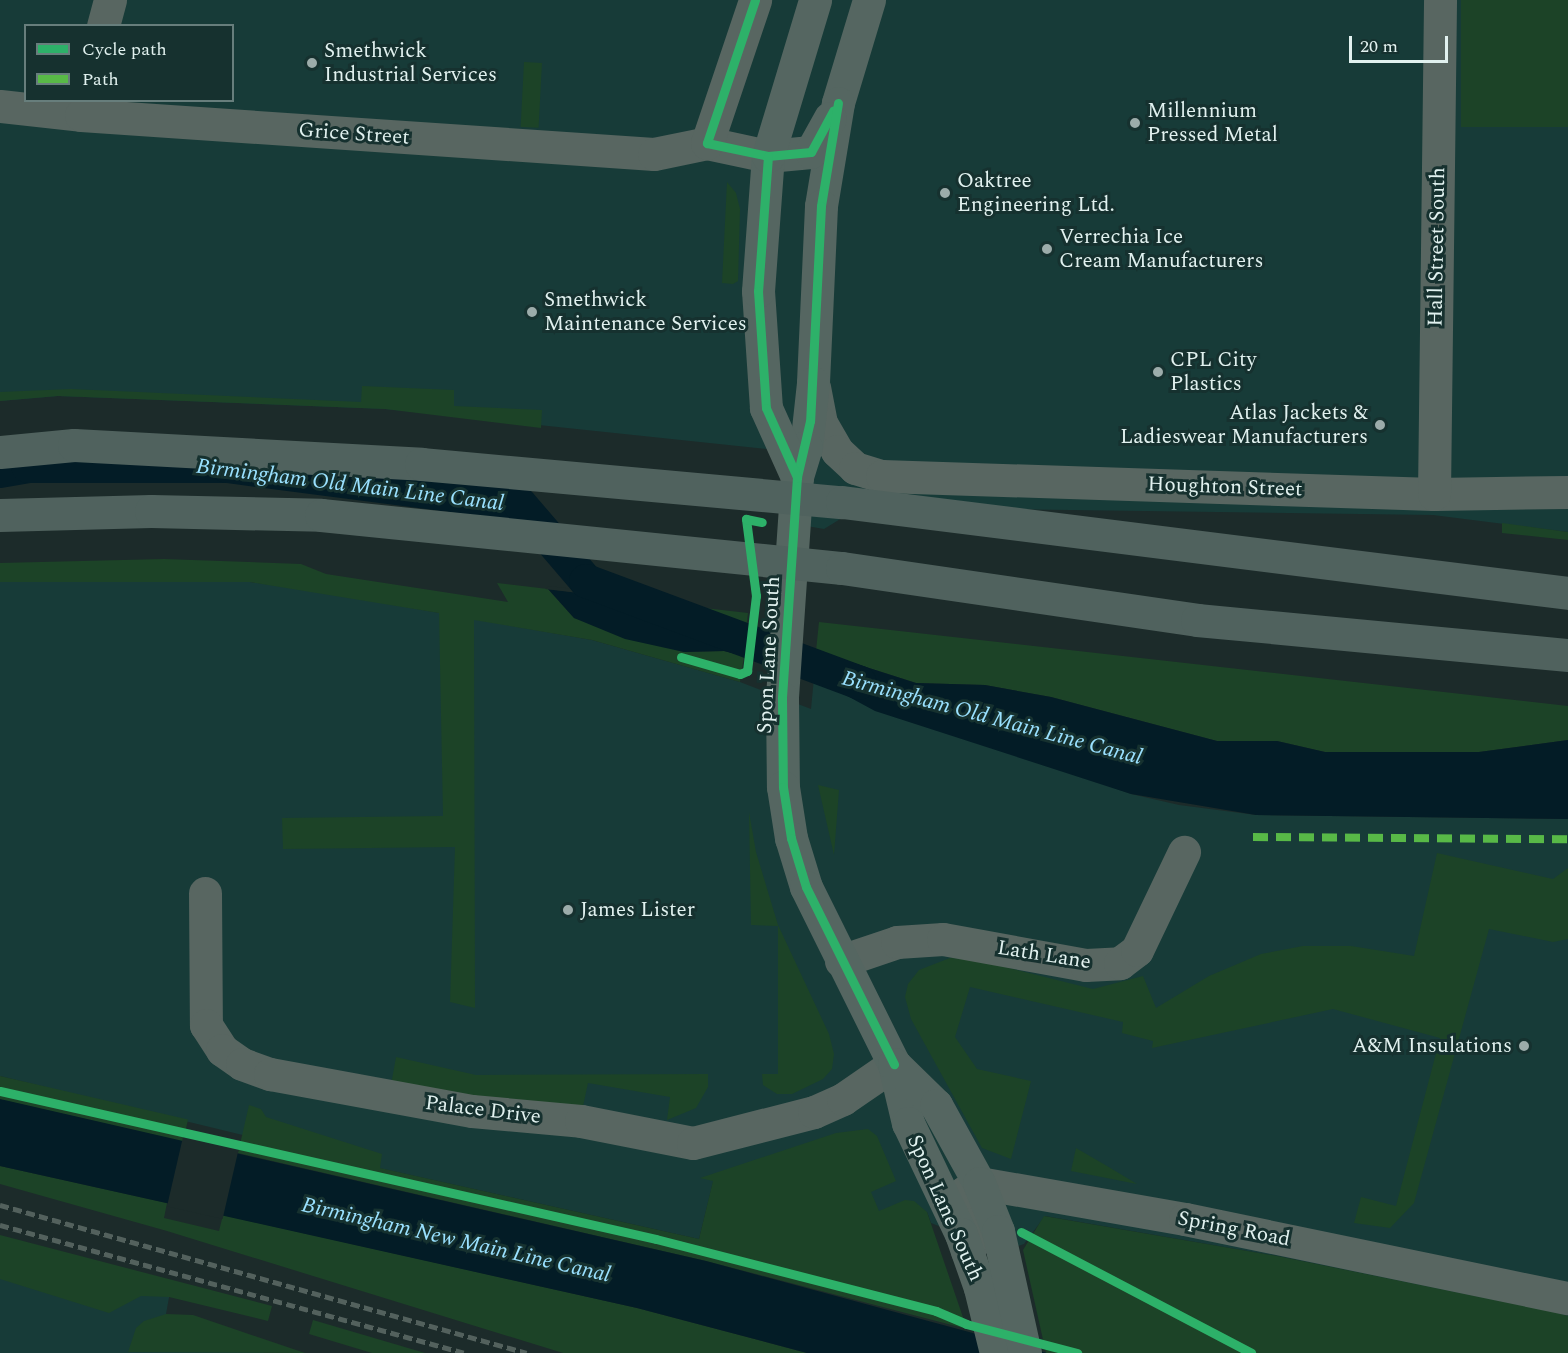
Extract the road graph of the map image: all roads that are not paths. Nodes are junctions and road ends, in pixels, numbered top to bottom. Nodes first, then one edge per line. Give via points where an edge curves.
1 (110, 0) edge
2 (755, 0) edge
3 (814, 0) edge
4 (869, 0) edge
5 (1440, 0) edge
6 (104, 24) edge
7 (838, 103) junction
8 (0, 106) edge
9 (83, 108) edge
10 (707, 143) junction
11 (768, 156) junction
12 (813, 383) junction
13 (0, 452) edge
14 (882, 476) junction
15 (797, 477) junction
16 (1568, 492) edge
17 (1434, 494) junction
18 (0, 515) edge
19 (795, 524) junction
20 (1568, 593) edge
21 (1568, 655) edge
22 (1184, 852) dead end
23 (205, 892) dead end
24 (841, 961) junction
25 (894, 1064) junction
26 (979, 1183) junction
27 (977, 1244) junction
28 (1568, 1298) edge
29 (996, 1353) edge
30 (1025, 1353) edge

1 - 6 street
2 - 10 street
3 - 11 main road, Spon Lane South
4 - 7 main road, Spon Lane South
5 - 17 street, Hall Street South
7 - 11 main road via 811,152
7 - 12 main road, Spon Lane South via 821,206
8 - 9 street, Grice Street
9 - 10 street, Grice Street via 654,154
10 - 11 street, Grice Street
11 - 15 main road, Spon Lane South via 758,291 766,408
12 - 14 street, Houghton Street via 821,423 837,451 855,468
12 - 15 main road, Spon Lane South via 806,447
13 - 20 highway via 74,445 261,453 491,470 842,502
14 - 17 street, Houghton Street
14 - 19 street, Houghton Street via 840,490
15 - 19 main road, Spon Lane South
16 - 17 street, Houghton Street
18 - 21 highway via 151,511 321,515 842,568 1197,620
19 - 24 main road, Spon Lane South via 782,698 783,787 791,838 806,887
22 - 24 street, Lath Lane via 1137,950 1120,963 1086,965 944,939 897,942
23 - 25 street, Palace Drive via 206,1025 222,1050 242,1064 270,1074 472,1111 581,1121 693,1143 814,1112 843,1099
24 - 25 main road, Spon Lane South
25 - 26 main road, Spon Lane South via 936,1105
25 - 27 main road, Spon Lane South via 908,1123
26 - 27 main road, Spon Lane South
26 - 28 street, Spring Road via 1196,1221
27 - 29 main road, Spon Lane South
27 - 30 main road, Spon Lane South

